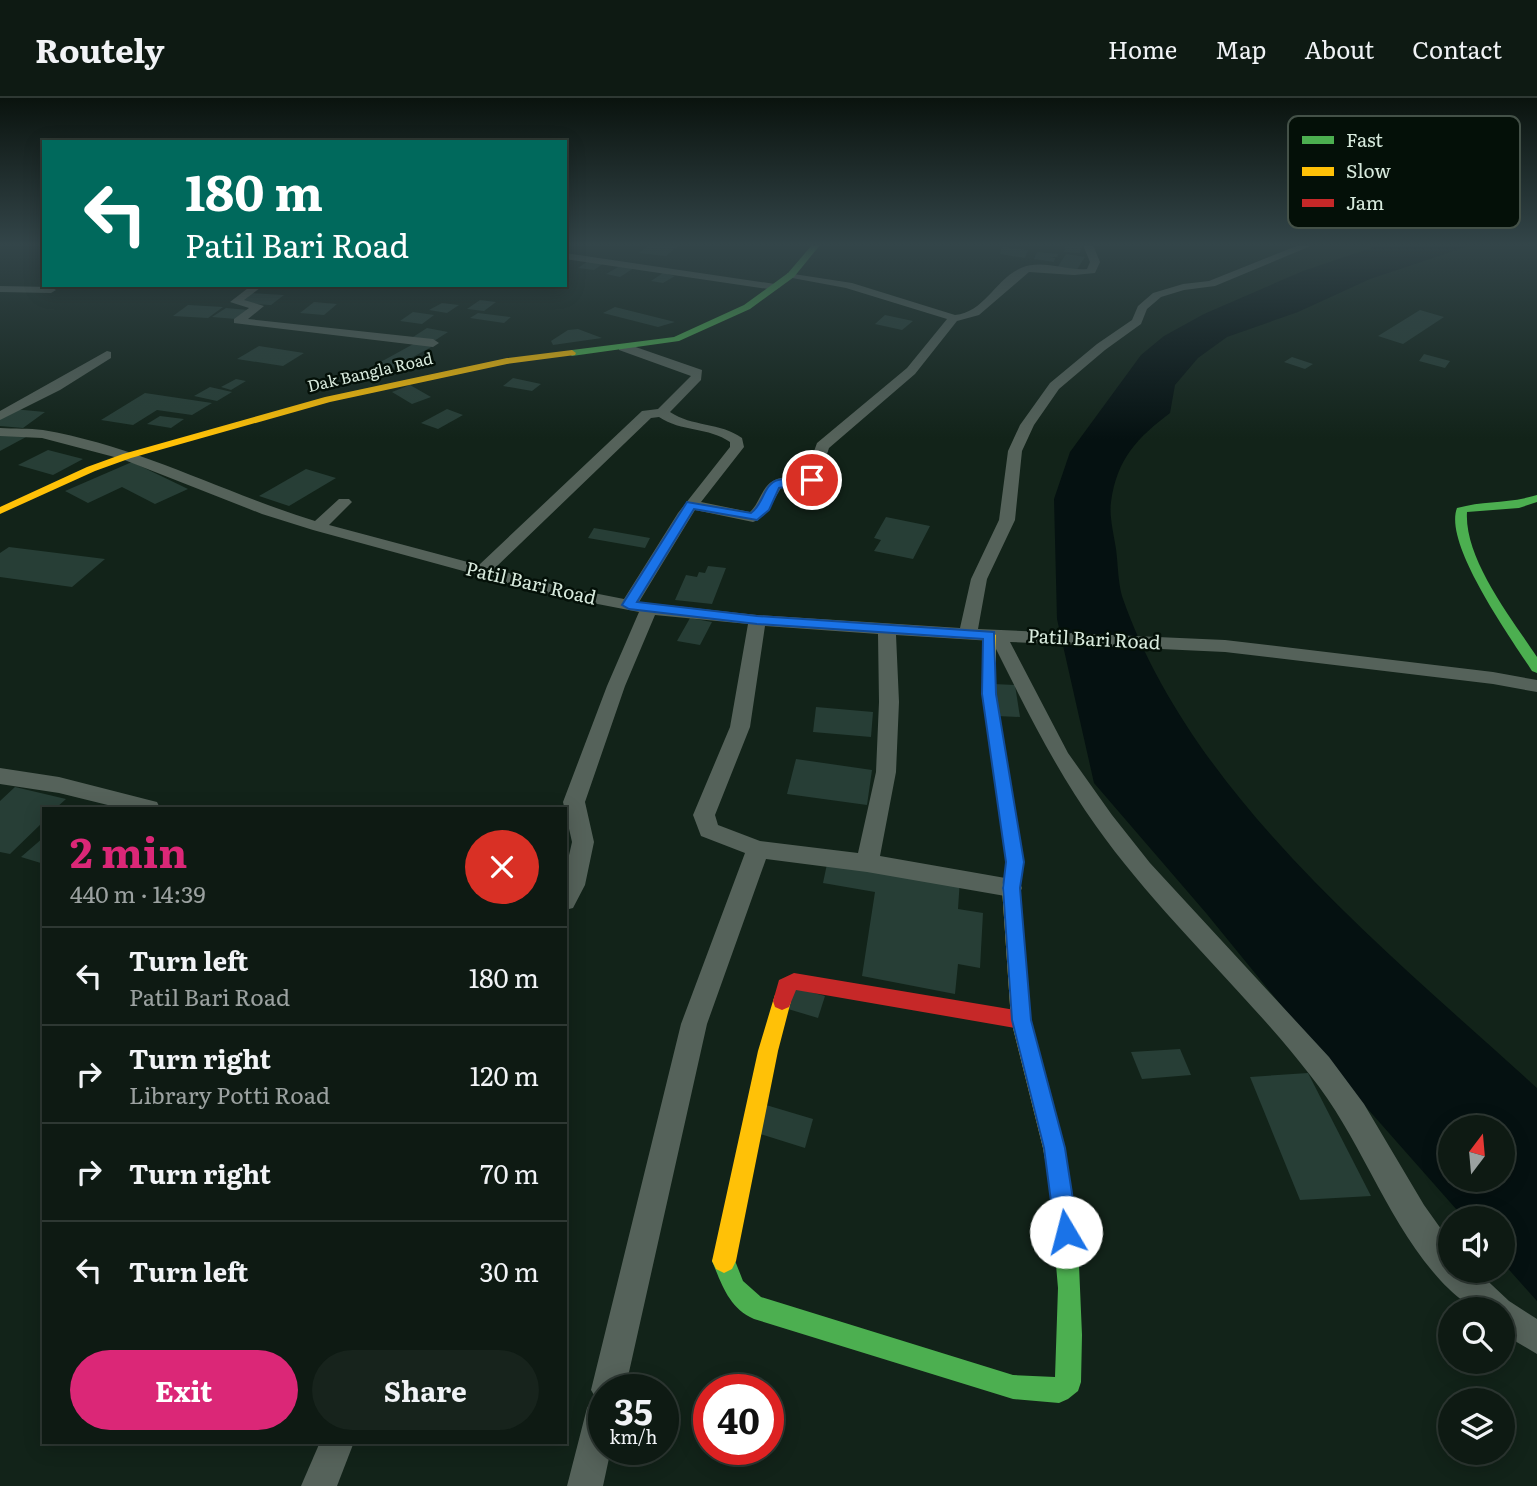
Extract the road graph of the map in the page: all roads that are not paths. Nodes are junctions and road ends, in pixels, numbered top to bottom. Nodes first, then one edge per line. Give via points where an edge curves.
1 (254, 310) edge
2 (741, 310) edge
3 (928, 310) edge
4 (979, 310) edge
5 (1141, 310) edge
6 (954, 318) junction
7 (433, 343) dead end
8 (623, 347) junction
9 (107, 355) dead end
10 (662, 413) junction
11 (0, 416) edge
12 (0, 432) edge
13 (127, 456) junction
14 (1537, 498) edge
15 (344, 502) dead end
16 (691, 505) junction
17 (0, 511) edge
18 (318, 527) junction
19 (482, 571) junction
20 (639, 607) junction
21 (757, 620) junction
22 (887, 629) junction
23 (968, 634) junction
24 (999, 635) junction
25 (1537, 668) edge
26 (1537, 686) edge
27 (0, 776) edge
28 (145, 807) edge
29 (758, 849) junction
30 (867, 863) junction
31 (1012, 888) junction
32 (567, 897) edge
33 (1021, 1020) junction
34 (1438, 1252) edge
35 (1466, 1283) edge
36 (1482, 1297) edge
37 (1515, 1322) edge
38 (1537, 1338) edge
39 (612, 1374) edge
40 (336, 1444) edge
41 (590, 1465) edge
42 (319, 1486) edge
43 (585, 1486) edge

1 - 7 street via 238,321
2 - 8 street, Dak Bangla Road via 676,339
3 - 6 street
4 - 6 street
5 - 23 street via 1137,322 1054,386 1027,425 1015,451 1007,520 979,579
6 - 16 street via 911,371 822,446 825,468 817,478 780,482 763,510 753,517
8 - 10 street via 698,373
8 - 13 street, Dak Bangla Road via 507,361 416,379 247,420
9 - 11 street
10 - 16 street via 737,441 737,447
10 - 19 street via 647,414
12 - 13 street, Patil Bari Road via 42,434
13 - 17 street, Dak Bangla Road
13 - 18 street, Patil Bari Road
14 - 25 street via 1518,507 1471,505 1461,510 1458,519 1469,557
15 - 18 street
16 - 20 street
18 - 19 street, Patil Bari Road
19 - 20 street, Patil Bari Road
20 - 21 street, Patil Bari Road
20 - 32 street via 574,802 583,842
21 - 22 street, Patil Bari Road
21 - 29 street via 740,727 704,815 709,830
22 - 23 street, Patil Bari Road
22 - 30 street via 886,772
23 - 24 street, Patil Bari Road
24 - 26 street, Patil Bari Road via 1226,646
24 - 31 street via 989,694 1015,862
24 - 34 street via 1060,757 1104,821 1320,1066
27 - 28 street via 59,785
29 - 30 street
29 - 39 street via 694,1024
30 - 31 street
31 - 33 street
33 - 33 street via 794,981 786,986 730,1223 724,1262 735,1289 754,1307 1013,1387 1059,1390 1069,1382 1072,1328 1066,1232 1054,1148
35 - 36 street
37 - 38 street
40 - 42 street
41 - 43 street

